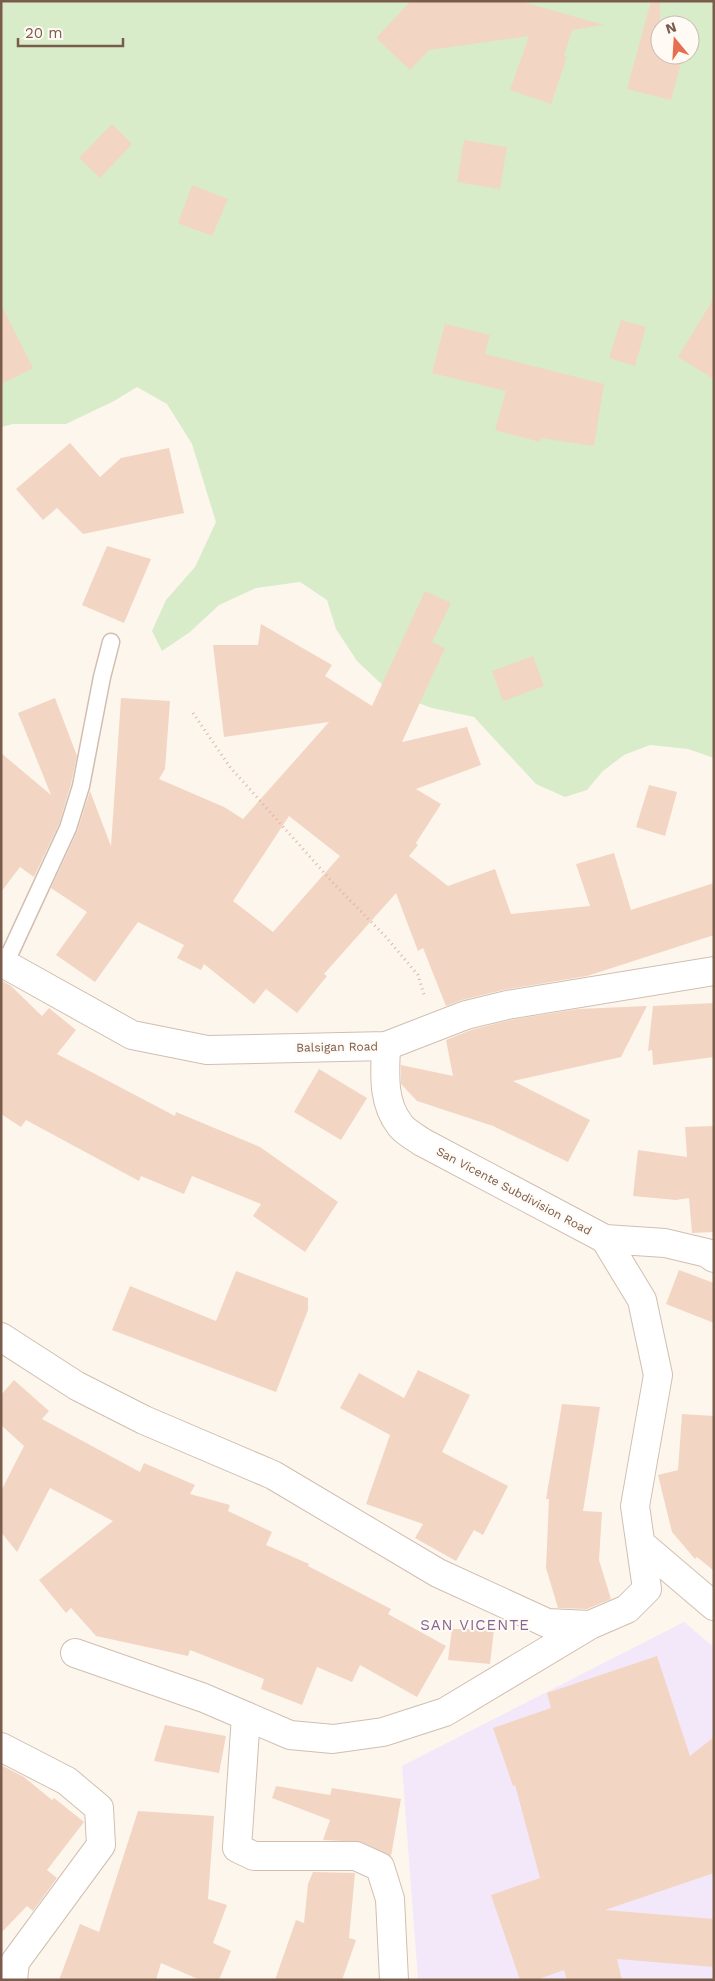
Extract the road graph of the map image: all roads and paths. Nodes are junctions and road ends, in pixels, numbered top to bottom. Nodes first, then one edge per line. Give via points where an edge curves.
1 (111, 642) dead end
2 (193, 713) dead end
3 (3, 963) edge
4 (714, 971) edge
5 (434, 1026) junction
6 (386, 1046) junction
7 (605, 1239) junction
8 (714, 1258) edge
9 (1, 1337) edge
10 (641, 1544) junction
11 (714, 1606) edge
12 (590, 1625) junction
13 (75, 1653) dead end
14 (246, 1716) junction
15 (1, 1748) edge
16 (13, 1980) edge
17 (394, 1980) edge

1 - 3 lane via 81,786 68,828
2 - 5 path via 230,767 418,975
3 - 6 street, Balsigan Road via 132,1035 207,1050
4 - 5 street, Balsigan Road via 507,1005
5 - 6 street, Balsigan Road
6 - 7 street, San Vicente Subdivision Road via 384,1085 400,1126 422,1142
7 - 8 street, San Vicente Subdivision Road via 665,1243
7 - 10 street via 642,1300 658,1375 635,1506
9 - 12 street via 77,1386 144,1420 273,1475 438,1573 548,1623
10 - 11 street
10 - 12 street via 647,1589 627,1609
12 - 14 street via 445,1712 383,1732 333,1739 290,1735
13 - 14 street
14 - 17 street via 237,1848 254,1856 356,1856 380,1867 390,1899
15 - 16 street via 66,1780 99,1808 101,1846 15,1962

